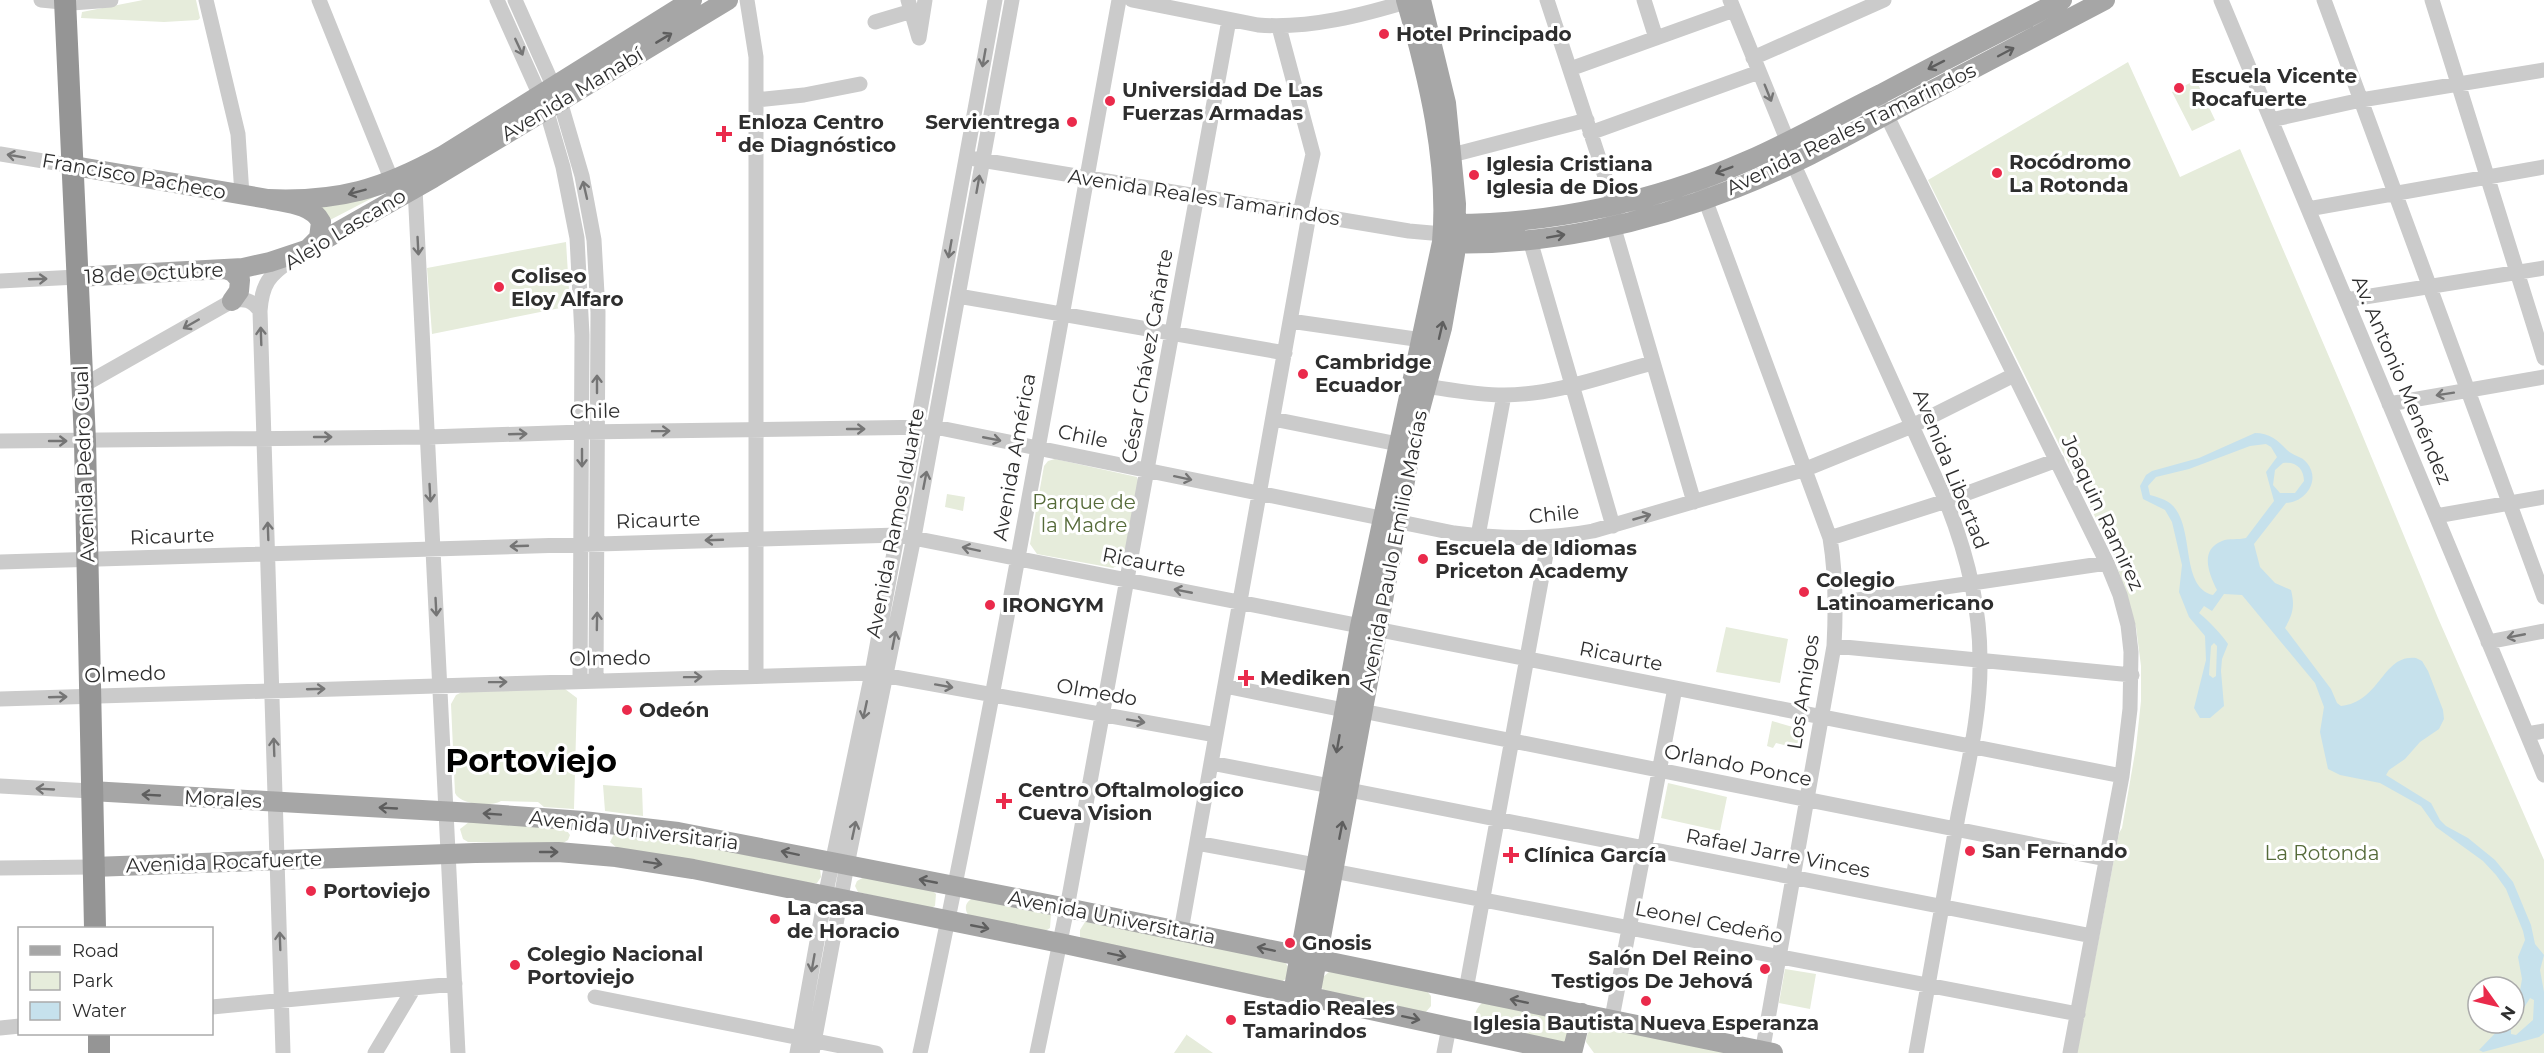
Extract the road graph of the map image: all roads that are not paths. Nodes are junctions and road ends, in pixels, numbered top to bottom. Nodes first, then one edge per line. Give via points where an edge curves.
1 (41, 0) edge
2 (111, 0) edge
3 (206, 0) edge
4 (319, 0) edge
5 (498, 0) edge
6 (515, 0) edge
7 (692, 0) edge
8 (728, 0) edge
9 (747, 0) edge
10 (995, 0) edge
11 (1012, 0) edge
12 (1119, 0) edge
13 (1132, 0) edge
14 (1412, 0) edge
15 (1547, 0) edge
16 (1644, 0) edge
17 (1884, 0) edge
18 (2062, 0) edge
19 (2105, 0) edge
20 (2221, 0) edge
21 (2324, 0) edge
22 (2432, 0) edge
23 (65, 1) edge
24 (915, 2) edge
25 (1732, 5) edge
26 (1229, 20) junction
27 (875, 22) dead end
28 (1279, 27) junction
29 (1656, 38) junction
30 (1756, 65) junction
31 (1570, 69) junction
32 (2544, 70) edge
33 (860, 84) dead end
34 (2459, 84) junction
35 (1877, 96) junction
36 (551, 98) junction
37 (756, 100) junction
38 (2361, 100) junction
39 (1886, 115) junction
40 (2271, 120) junction
41 (1588, 127) junction
42 (1788, 142) junction
43 (0, 154) edge
44 (1452, 155) junction
45 (966, 157) junction
46 (983, 160) junction
47 (1792, 163) junction
48 (74, 166) junction
49 (2544, 167) edge
50 (2488, 176) junction
51 (1086, 177) junction
52 (413, 180) junction
53 (1698, 180) junction
54 (392, 181) junction
55 (2395, 193) junction
56 (242, 195) junction
57 (1197, 196) junction
58 (268, 199) junction
59 (1705, 200) junction
60 (1614, 204) junction
61 (2308, 209) junction
62 (1305, 214) junction
63 (1613, 225) junction
64 (1448, 234) junction
65 (1530, 240) junction
66 (306, 250) junction
67 (2544, 268) edge
68 (225, 269) junction
69 (275, 271) junction
70 (2518, 272) junction
71 (76, 277) junction
72 (0, 281) edge
73 (2430, 286) junction
74 (958, 296) junction
75 (2346, 300) junction
76 (232, 301) junction
77 (260, 311) junction
78 (1062, 314) junction
79 (1290, 321) junction
80 (1172, 334) junction
81 (1422, 340) junction
82 (1285, 353) junction
83 (2544, 358) edge
84 (1652, 363) junction
85 (2014, 375) junction
86 (2544, 376) edge
87 (1572, 385) junction
88 (82, 386) junction
89 (1426, 386) junction
90 (2468, 391) junction
91 (1503, 395) junction
92 (2389, 404) junction
93 (1273, 419) junction
94 (1912, 426) junction
95 (935, 427) junction
96 (917, 429) junction
97 (756, 430) junction
98 (589, 432) junction
99 (265, 437) junction
100 (428, 437) junction
101 (0, 441) edge
102 (84, 441) junction
103 (1398, 444) junction
104 (1037, 448) junction
105 (2057, 460) junction
106 (1806, 469) junction
107 (1147, 470) junction
108 (1260, 493) junction
109 (2544, 497) edge
110 (1946, 501) junction
111 (1694, 502) junction
112 (2509, 502) junction
113 (2436, 516) junction
114 (1390, 520) junction
115 (1613, 526) junction
116 (898, 535) junction
117 (1478, 536) junction
118 (914, 537) junction
119 (756, 538) junction
120 (1549, 538) junction
121 (1830, 538) junction
122 (598, 543) junction
123 (582, 544) junction
124 (433, 549) junction
125 (268, 554) junction
126 (87, 559) junction
127 (1017, 559) junction
128 (0, 562) edge
129 (2107, 562) junction
130 (1127, 580) junction
131 (1972, 583) junction
132 (2544, 597) edge
133 (1240, 603) junction
134 (1837, 603) junction
135 (1368, 628) junction
136 (2544, 631) edge
137 (2488, 642) junction
138 (1834, 646) junction
139 (1527, 659) junction
140 (1980, 660) junction
141 (879, 674) junction
142 (2132, 675) junction
143 (756, 676) junction
144 (588, 680) junction
145 (440, 684) junction
146 (1225, 686) junction
147 (1675, 688) junction
148 (272, 691) junction
149 (992, 695) junction
150 (91, 696) junction
151 (0, 699) edge
152 (1353, 710) junction
153 (1103, 715) junction
154 (1821, 717) junction
155 (2544, 731) edge
156 (2527, 734) junction
157 (1216, 735) junction
158 (1512, 741) junction
159 (1971, 746) junction
160 (1211, 763) junction
161 (1659, 770) junction
162 (2544, 775) edge
163 (2122, 776) junction
164 (0, 786) edge
165 (1340, 788) junction
166 (91, 791) junction
167 (1806, 799) junction
168 (276, 802) junction
169 (446, 812) junction
170 (1498, 820) junction
171 (1956, 829) junction
172 (1197, 843) junction
173 (1644, 848) junction
174 (448, 854) junction
175 (2106, 859) junction
176 (278, 861) junction
177 (840, 863) junction
178 (0, 867) edge
179 (93, 867) junction
180 (1325, 868) junction
181 (1792, 877) junction
182 (955, 886) junction
183 (833, 898) junction
184 (1483, 900) junction
185 (1942, 906) junction
186 (1067, 908) junction
187 (948, 921) junction
188 (95, 927) edge
189 (1629, 928) junction
190 (1181, 931) junction
191 (2092, 936) junction
192 (1060, 943) junction
193 (1310, 952) junction
194 (1778, 956) junction
195 (455, 984) junction
196 (1928, 985) junction
197 (414, 988) junction
198 (1467, 990) junction
199 (1302, 995) junction
200 (594, 998) dead end
201 (282, 1000) junction
202 (213, 1007) edge
203 (1582, 1013) junction
204 (2078, 1014) junction
205 (1612, 1018) junction
206 (18, 1026) edge
207 (1449, 1027) junction
208 (0, 1028) edge
209 (99, 1035) edge
210 (806, 1046) edge
211 (1766, 1052) edge
212 (99, 1053) edge
213 (283, 1053) edge
214 (375, 1053) edge
215 (458, 1053) edge
216 (876, 1053) edge
217 (920, 1053) edge
218 (1037, 1053) edge
219 (1444, 1053) edge
220 (1571, 1053) edge
221 (1916, 1053) edge
222 (2070, 1053) edge

1 - 23 street
2 - 23 street
3 - 56 street via 238,134
4 - 54 street
5 -> 36 street
6 - 36 street
7 - 36 main road, Avenida Manabí
36 -> 8 main road, Avenida Manabí
9 - 37 street via 756,57
10 -> 45 street, Avenida Ramos Iduarte
11 - 46 street, Avenida Ramos Iduarte
12 - 51 street, Avenida América
13 - 26 street
14 - 28 street via 1310,25
14 - 44 main road, Avenida Paulo Emilio Macías via 1442,81
14 - 64 main road, Avenida Paulo Emilio Macías via 1432,105
15 - 31 street
16 - 29 street
17 - 30 street
18 -> 35 main road, Avenida Reales Tamarindos
39 -> 19 main road, Avenida Reales Tamarindos
20 - 40 street, Av. Antonio Menéndez
21 - 38 street
22 - 34 street
23 - 48 highway, Avenida Pedro Gual
24 - 27 street
25 - 29 street
25 - 30 street, Avenida Libertad
26 - 28 street
26 - 57 street, César Chávez Cañarte
28 - 62 street via 1313,154
29 - 31 street
30 - 41 street
30 -> 42 street, Avenida Libertad
31 - 41 street
32 - 34 street
33 - 37 street
34 - 38 street
34 - 50 street
35 - 39 street, Joaquin Ramirez
35 - 42 main road, Avenida Reales Tamarindos
36 - 52 main road, Avenida Manabí
36 - 98 street via 577,238
37 - 97 street
38 - 40 street
38 - 55 street
39 - 47 main road, Avenida Reales Tamarindos
39 - 85 street, Joaquin Ramirez
40 - 61 street, Av. Antonio Menéndez
41 - 44 street
41 - 60 street
42 - 47 street, Avenida Libertad
42 -> 53 main road, Avenida Reales Tamarindos
48 -> 43 street, Francisco Pacheco
44 - 64 main road, Avenida Paulo Emilio Macías
45 - 46 street, Avenida Reales Tamarindos
45 -> 96 street, Avenida Ramos Iduarte
46 - 51 street, Avenida Reales Tamarindos
74 -> 46 street, Avenida Ramos Iduarte
47 - 59 main road, Avenida Reales Tamarindos
47 - 94 street, Avenida Libertad
48 - 56 main road, Francisco Pacheco
48 - 71 highway, Avenida Pedro Gual
49 - 50 street
50 - 55 street
50 - 70 street
51 - 57 street, Avenida Reales Tamarindos
51 - 78 street, Avenida América
52 - 54 main road
52 - 66 main road, Alejo Lascano
52 -> 100 street
53 - 59 street, Los Amigos
53 - 60 main road, Avenida Reales Tamarindos
54 -> 58 main road via 340,197
55 - 61 street
55 - 73 street
56 - 58 main road, Francisco Pacheco
57 - 62 street, Avenida Reales Tamarindos
57 - 80 street, César Chávez Cañarte
58 - 66 main road via 299,206 318,217 321,234
59 - 63 main road, Avenida Reales Tamarindos
59 - 106 street, Los Amigos
60 - 63 street
60 - 64 main road, Avenida Reales Tamarindos
61 - 75 street, Av. Antonio Menéndez
62 - 64 street, Avenida Reales Tamarindos
62 - 79 street
65 -> 63 main road, Avenida Reales Tamarindos
63 - 84 street
64 - 65 main road, Avenida Reales Tamarindos
64 - 81 main road, Avenida Paulo Emilio Macías
89 -> 64 main road, Avenida Paulo Emilio Macías via 1442,328
65 - 87 street
66 - 68 main road, 18 de Octubre via 270,262
66 - 69 street, Alejo Lascano
67 - 70 street
68 - 71 main road, 18 de Octubre
68 - 76 main road via 240,280
69 - 76 street, Alejo Lascano
69 - 77 street, Alejo Lascano via 263,289
70 - 73 street
70 - 83 street
72 -> 71 street, 18 de Octubre
71 - 88 highway, Avenida Pedro Gual
73 - 75 street
73 - 90 street
74 - 78 street
74 - 95 street, Avenida Ramos Iduarte
75 - 92 street, Av. Antonio Menéndez
76 - 77 street via 248,300
76 -> 88 street, Alejo Lascano
99 -> 77 street, Alejo Lascano
78 - 80 street
78 - 104 street, Avenida América
79 - 81 street
79 - 82 street
80 - 82 street
80 - 107 street, César Chávez Cañarte
81 - 103 main road, Avenida Paulo Emilio Macías
82 - 93 street
84 - 87 street
84 - 111 street
85 - 94 street, Chile
85 - 105 street, Joaquin Ramirez
86 - 90 street
87 - 91 street
87 - 115 street
88 - 102 highway, Avenida Pedro Gual
89 - 91 street
89 - 114 main road, Avenida Paulo Emilio Macías
90 -> 92 street
90 - 112 street
91 - 117 street
92 - 113 street, Av. Antonio Menéndez
93 - 103 street
93 - 108 street
94 - 106 street, Chile
94 - 110 street, Avenida Libertad
95 - 96 street, Chile
95 -> 104 street, Chile
118 -> 95 street, Avenida Ramos Iduarte
97 -> 96 street, Chile
96 - 116 street, Avenida Ramos Iduarte
98 -> 97 street, Chile
97 - 119 street
100 -> 98 street, Chile
98 - 122 street
98 -> 123 street
99 -> 100 street, Chile
99 - 102 street, Chile
125 -> 99 street, Alejo Lascano
100 -> 124 street
101 -> 102 street, Chile
102 - 126 highway, Avenida Pedro Gual
103 - 114 main road, Avenida Paulo Emilio Macías
104 - 107 street, Chile
104 - 127 street, Avenida América
105 - 110 street
105 - 129 street, Joaquin Ramirez
106 - 111 street, Chile
106 - 121 street, Los Amigos
107 -> 108 street, Chile
107 - 130 street, César Chávez Cañarte
108 - 114 street, Chile
108 - 133 street
109 - 112 street
110 - 121 street
110 - 131 street, Avenida Libertad
115 -> 111 street, Chile
112 - 113 street
112 - 132 street
113 - 137 street, Av. Antonio Menéndez
114 - 117 street, Chile
114 - 135 main road, Avenida Paulo Emilio Macías
115 - 120 street, Chile
116 - 118 street, Ricaurte
116 - 119 street, Ricaurte
116 - 141 street, Avenida Ramos Iduarte
117 - 120 street, Chile
127 -> 118 street, Ricaurte
141 -> 118 street, Avenida Ramos Iduarte
119 -> 122 street, Ricaurte
119 - 143 street
120 - 139 street
121 - 134 street, Los Amigos
122 - 123 street, Ricaurte
144 -> 122 street
123 -> 124 street, Ricaurte
123 - 144 street
124 - 125 street, Ricaurte
124 -> 145 street
125 - 126 street, Ricaurte
125 - 148 street, Alejo Lascano
126 - 128 street, Ricaurte
126 - 150 highway, Avenida Pedro Gual
127 - 130 street, Ricaurte
127 - 149 street, Avenida América
129 - 131 street
129 - 142 street, Joaquin Ramirez via 2128,625
133 -> 130 street, Ricaurte
130 - 153 street, César Chávez Cañarte
131 - 134 street
131 - 140 street, Avenida Libertad
133 - 135 street, Ricaurte
133 - 146 street
134 - 138 street, Los Amigos
135 - 139 street, Ricaurte
135 - 152 main road, Avenida Paulo Emilio Macías
136 -> 137 street
137 - 156 street, Av. Antonio Menéndez
138 - 140 street
138 - 154 street, Los Amigos
139 - 147 street, Ricaurte
139 - 158 street
140 - 142 street
140 - 159 street, Avenida Libertad
141 - 143 street, Olmedo
141 -> 149 street, Olmedo
141 - 177 street, Avenida Ramos Iduarte
142 - 163 street, Joaquin Ramirez
144 -> 143 street, Olmedo
145 -> 144 street, Olmedo
148 -> 145 street, Olmedo
145 - 169 street
146 - 152 street, Orlando Ponce
146 - 157 street
147 - 154 street, Ricaurte
147 - 161 street
148 - 150 street, Olmedo
168 -> 148 street, Alejo Lascano
149 - 153 street, Olmedo
149 - 182 street, Avenida América
151 -> 150 street, Olmedo
150 - 166 highway, Avenida Pedro Gual
152 - 158 street, Orlando Ponce
152 - 165 main road, Avenida Paulo Emilio Macías
153 -> 157 street, Olmedo
153 - 186 street, César Chávez Cañarte
154 - 159 street, Ricaurte
154 - 167 street, Los Amigos
155 - 156 street
156 - 162 street, Av. Antonio Menéndez
157 - 160 street
158 - 161 street, Orlando Ponce
158 - 170 street
159 - 163 street, Ricaurte
159 - 171 street, Avenida Libertad
160 - 165 street, Rafael Jarre Vinces
160 - 172 street
161 - 167 street, Orlando Ponce
161 - 173 street
163 - 175 street, Joaquin Ramirez
166 -> 164 street, Morales
165 - 170 street, Rafael Jarre Vinces
165 - 180 main road, Avenida Paulo Emilio Macías
168 -> 166 main road, Morales
166 - 179 highway, Avenida Pedro Gual
167 - 171 street, Orlando Ponce
167 - 181 street, Los Amigos
169 -> 168 main road, Morales
168 - 176 street, Alejo Lascano
169 - 174 street
177 -> 169 main road, Avenida Universitaria via 657,829
170 - 173 street, Rafael Jarre Vinces
170 - 184 street
171 - 175 street, Orlando Ponce
171 - 185 street, Avenida Libertad
172 - 180 street, Leonel Cedeño
172 - 190 street
173 - 181 street, Rafael Jarre Vinces
173 - 189 street
174 - 176 main road, Avenida Rocafuerte
174 -> 183 main road, Avenida Universitaria via 558,852 616,857
174 - 195 street
175 - 191 street, Joaquin Ramirez
176 - 179 main road, Avenida Rocafuerte
201 -> 176 street, Alejo Lascano
182 -> 177 main road, Avenida Universitaria
177 - 183 street, Avenida Ramos Iduarte
178 - 179 street, Avenida Rocafuerte
179 - 188 highway, Avenida Pedro Gual
180 - 184 street, Leonel Cedeño
180 - 193 main road, Avenida Paulo Emilio Macías
181 - 185 street, Rafael Jarre Vinces
181 - 194 street, Los Amigos
182 - 186 main road, Avenida Universitaria
182 - 187 street, Avenida América
183 - 187 main road, Avenida Universitaria
183 - 210 street, Avenida Ramos Iduarte
184 - 189 street, Leonel Cedeño
184 - 198 street
185 - 191 street, Rafael Jarre Vinces
185 - 196 street, Avenida Libertad
186 - 190 main road, Avenida Universitaria
186 - 192 street, César Chávez Cañarte
187 -> 192 main road, Avenida Universitaria
187 - 217 street, Avenida América
189 - 194 street, Leonel Cedeño
189 - 205 street
193 -> 190 main road, Avenida Universitaria
191 - 204 street, Joaquin Ramirez
192 -> 199 main road, Avenida Universitaria
192 - 218 street, César Chávez Cañarte
193 - 198 main road, Avenida Universitaria
193 - 199 main road, Avenida Paulo Emilio Macías
194 - 196 street, Leonel Cedeño
194 - 211 street, Los Amigos
195 - 197 street
195 - 215 street
196 - 204 street, Leonel Cedeño
196 - 221 street, Avenida Libertad
197 - 201 street
197 - 214 street
203 -> 198 main road, Avenida Universitaria
199 -> 207 main road, Avenida Universitaria
200 - 210 street
201 - 202 street
201 - 213 street, Alejo Lascano
203 - 205 main road, Avenida Universitaria
203 - 220 main road
204 - 222 street, Joaquin Ramirez
205 - 211 main road, Avenida Universitaria
206 - 208 street
207 - 219 street
207 - 220 main road, Avenida Universitaria
209 - 212 highway
210 - 216 street

